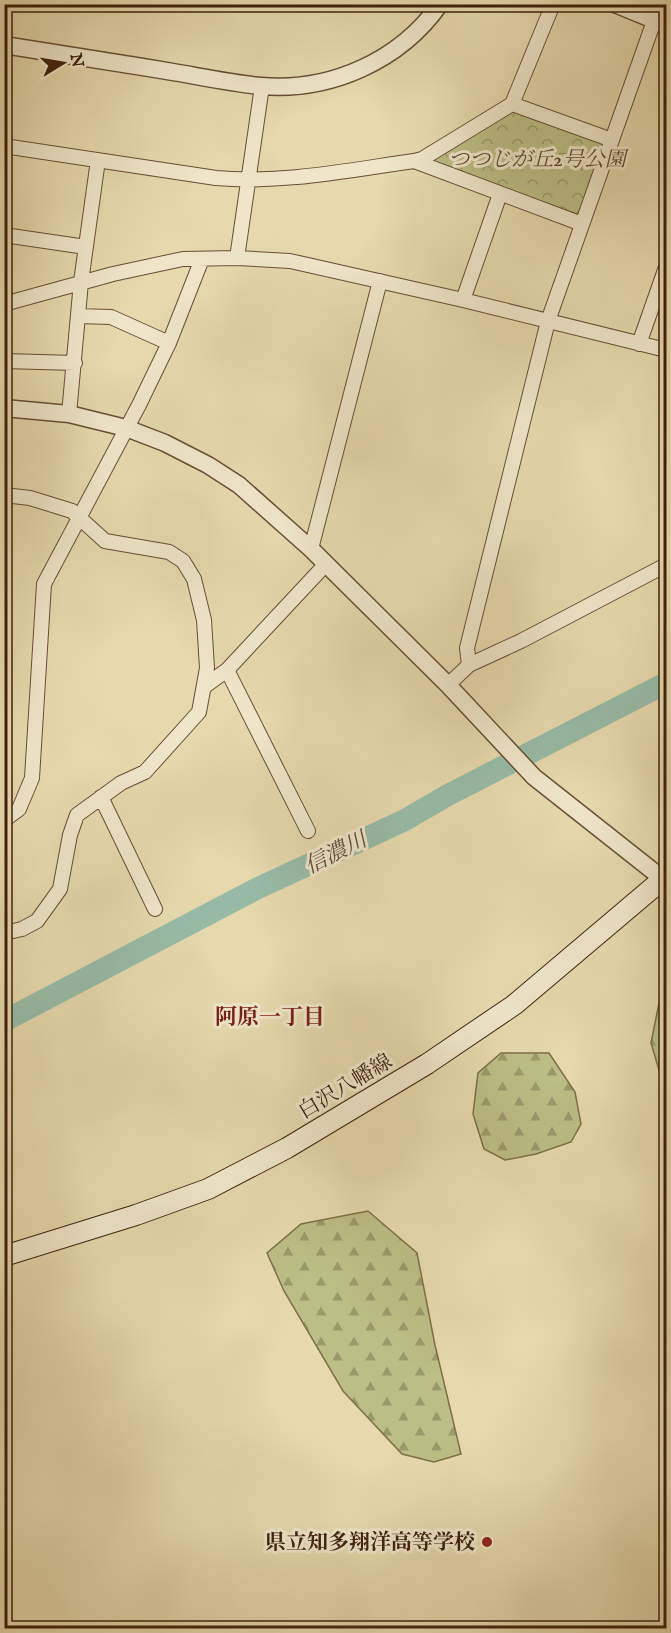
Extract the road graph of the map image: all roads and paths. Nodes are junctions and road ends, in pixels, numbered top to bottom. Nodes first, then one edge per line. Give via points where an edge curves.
1 (440, 4) edge
2 (553, 4) edge
3 (615, 4) edge
4 (660, 4) edge
5 (660, 23) edge
6 (4, 45) edge
7 (262, 86) junction
8 (512, 104) junction
9 (612, 140) junction
10 (4, 146) edge
11 (98, 160) junction
12 (414, 161) junction
13 (247, 181) junction
14 (500, 194) junction
15 (582, 224) junction
16 (4, 235) edge
17 (86, 247) junction
18 (237, 258) junction
19 (202, 259) junction
20 (666, 267) edge
21 (380, 281) junction
22 (81, 282) junction
23 (463, 300) junction
24 (4, 304) edge
25 (78, 316) junction
26 (548, 321) junction
27 (169, 343) junction
28 (639, 344) junction
29 (666, 350) edge
30 (4, 361) edge
31 (75, 363) junction
32 (4, 408) edge
33 (69, 414) junction
34 (126, 428) junction
35 (4, 495) edge
36 (78, 518) junction
37 (311, 549) junction
38 (326, 564) junction
39 (666, 565) edge
40 (469, 665) junction
41 (227, 670) junction
42 (448, 685) junction
43 (205, 686) junction
44 (101, 797) junction
45 (4, 820) edge
46 (308, 831) dead end
47 (665, 880) edge
48 (155, 909) dead end
49 (4, 933) edge
50 (4, 1256) edge

1 - 7 street via 408,42 362,68 313,84
2 - 8 street
3 - 5 street
4 - 5 street
5 - 9 street
6 - 7 street
7 - 13 street
8 - 9 street
8 - 12 street
9 - 15 street
10 - 11 street
11 - 13 street
11 - 17 street
12 - 13 street
12 - 14 street
13 - 18 street
14 - 15 street
14 - 23 street
15 - 26 street
16 - 17 street
17 - 22 street
18 - 19 street
18 - 21 street via 290,261
19 - 22 street via 173,261
19 - 27 street
20 - 28 street
21 - 23 street
21 - 37 street
22 - 24 street
22 - 25 street
23 - 26 street
25 - 27 street via 111,317
25 - 31 street
26 - 28 street
26 - 40 street via 467,648
27 - 34 street
28 - 29 street
30 - 31 street
31 - 33 street
32 - 33 street
33 - 34 street
34 - 36 street
34 - 37 street via 165,443 239,485
35 - 36 street via 30,498 72,511
36 - 43 street via 105,541 169,552 183,561 194,579 204,620
36 - 45 street via 44,584 32,778 19,809
37 - 38 street
38 - 41 street
38 - 42 street
39 - 40 street
40 - 42 street
41 - 43 street
41 - 46 street
42 - 47 street via 534,777
43 - 44 street via 199,712 145,772
44 - 48 street
44 - 49 street via 77,815 60,889 37,921
47 - 50 main road, 白沢八幡線 via 514,1005 427,1064 287,1148 208,1189

